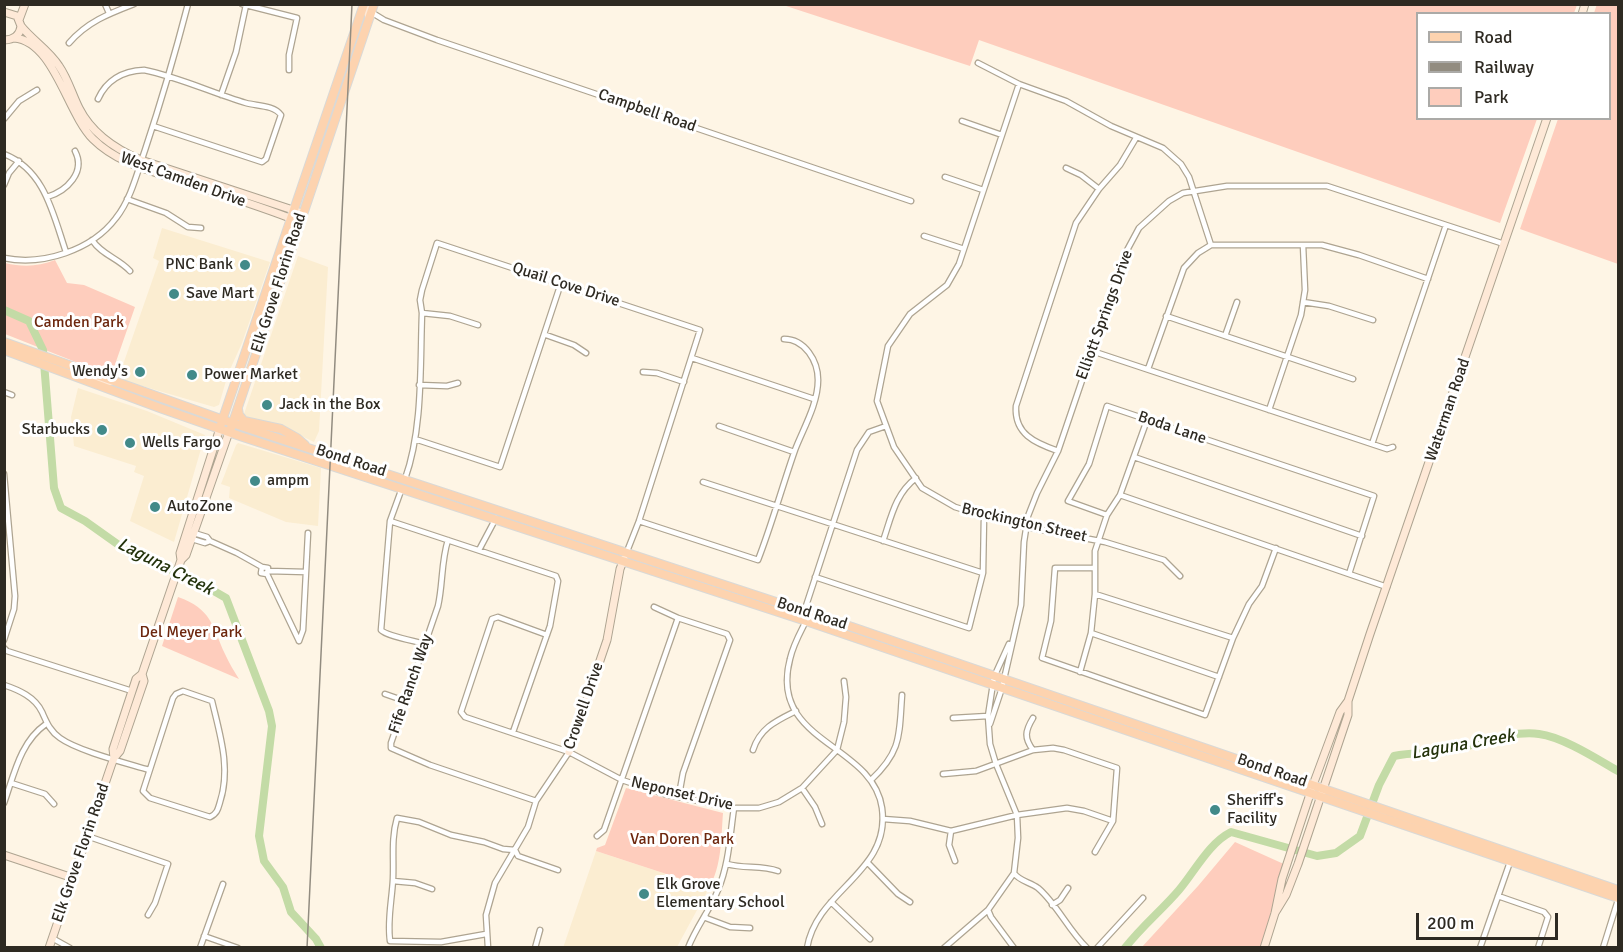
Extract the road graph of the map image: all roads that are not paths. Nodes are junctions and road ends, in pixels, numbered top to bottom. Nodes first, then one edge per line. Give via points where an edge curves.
1 (23, 4) edge
2 (105, 4) edge
3 (134, 4) edge
4 (188, 4) edge
5 (244, 5) edge
6 (369, 9) edge
7 (7, 12) edge
8 (109, 13) junction
9 (20, 23) junction
10 (14, 38) junction
11 (4, 40) edge
12 (69, 43) dead end
13 (978, 63) dead end
14 (290, 70) dead end
15 (169, 77) junction
16 (1018, 84) junction
17 (37, 90) dead end
18 (221, 94) junction
19 (98, 99) dead end
20 (4, 119) edge
21 (1546, 120) edge
22 (962, 121) dead end
23 (153, 126) junction
24 (1002, 135) junction
25 (1136, 138) junction
26 (75, 151) dead end
27 (4, 154) edge
28 (19, 161) junction
29 (140, 163) junction
30 (1066, 168) dead end
31 (945, 177) dead end
32 (4, 185) edge
33 (1099, 189) junction
34 (983, 190) junction
35 (1195, 191) junction
36 (47, 198) junction
37 (128, 199) junction
38 (911, 201) dead end
39 (297, 216) junction
40 (1446, 225) junction
41 (201, 228) dead end
42 (924, 236) dead end
43 (92, 240) junction
44 (1303, 244) junction
45 (1504, 244) junction
46 (1211, 245) junction
47 (964, 249) junction
48 (66, 252) junction
49 (4, 258) edge
50 (277, 263) junction
51 (130, 270) dead end
52 (1428, 279) junction
53 (561, 283) junction
54 (275, 294) junction
55 (1237, 302) dead end
56 (1304, 302) junction
57 (263, 303) junction
58 (422, 313) junction
59 (1166, 316) junction
60 (1373, 320) dead end
61 (266, 322) junction
62 (477, 325) dead end
63 (546, 335) junction
64 (1225, 336) junction
65 (784, 339) dead end
66 (4, 342) edge
67 (4, 350) edge
68 (21, 351) junction
69 (1092, 351) junction
70 (586, 353) dead end
71 (1287, 357) junction
72 (692, 358) junction
73 (63, 369) junction
74 (1148, 369) junction
75 (643, 372) dead end
76 (1353, 379) dead end
77 (458, 382) dead end
78 (684, 382) junction
79 (419, 385) junction
80 (4, 392) edge
81 (12, 395) dead end
82 (814, 399) junction
83 (238, 408) junction
84 (1269, 410) junction
85 (223, 419) junction
86 (1147, 420) junction
87 (232, 423) junction
88 (719, 426) dead end
89 (886, 426) junction
90 (220, 428) junction
91 (230, 432) junction
92 (415, 439) junction
93 (1372, 444) junction
94 (1393, 447) dead end
95 (308, 448) junction
96 (1058, 451) junction
97 (794, 452) junction
98 (1134, 457) junction
99 (351, 472) junction
100 (4, 474) edge
101 (915, 478) junction
102 (405, 479) junction
103 (704, 482) dead end
104 (402, 488) junction
105 (1119, 495) junction
106 (458, 497) junction
107 (777, 507) junction
108 (192, 514) junction
109 (1107, 515) junction
110 (984, 516) junction
111 (496, 518) junction
112 (390, 521) junction
113 (639, 521) junction
114 (833, 525) junction
115 (545, 526) junction
116 (1026, 527) junction
117 (308, 533) dead end
118 (193, 536) junction
119 (1362, 536) junction
120 (448, 540) junction
121 (1099, 541) junction
122 (884, 542) junction
123 (1276, 548) junction
124 (479, 550) junction
125 (4, 557) edge
126 (12, 557) junction
127 (625, 558) junction
128 (181, 560) junction
129 (1095, 568) junction
130 (268, 572) junction
131 (306, 572) junction
132 (983, 573) junction
133 (1349, 574) junction
134 (1180, 576) dead end
135 (816, 577) junction
136 (1387, 587) junction
137 (1095, 594) junction
138 (654, 607) dead end
139 (804, 612) junction
140 (678, 618) junction
141 (806, 621) junction
142 (7, 626) edge
143 (852, 627) junction
144 (1091, 633) junction
145 (547, 635) junction
146 (1012, 635) junction
147 (1233, 638) junction
148 (4, 639) edge
149 (425, 644) junction
150 (4, 648) edge
151 (1080, 672) junction
152 (142, 674) junction
153 (1219, 677) junction
154 (844, 681) dead end
155 (993, 681) junction
156 (1003, 684) junction
157 (4, 685) edge
158 (132, 691) junction
159 (386, 694) dead end
160 (902, 696) dead end
161 (405, 701) junction
162 (1348, 701) junction
163 (796, 711) junction
164 (988, 716) junction
165 (953, 718) dead end
166 (1033, 718) dead end
167 (46, 724) junction
168 (990, 724) junction
169 (513, 732) junction
170 (753, 750) dead end
171 (837, 750) junction
172 (1033, 750) junction
173 (569, 752) junction
174 (114, 758) junction
175 (996, 764) junction
176 (149, 770) junction
177 (943, 774) dead end
178 (622, 780) junction
179 (871, 780) junction
180 (11, 783) junction
181 (802, 788) junction
182 (1312, 788) junction
183 (1322, 792) junction
184 (679, 795) junction
185 (536, 801) junction
186 (4, 803) edge
187 (54, 804) dead end
188 (1358, 805) junction
189 (734, 808) junction
190 (1017, 815) junction
191 (883, 819) junction
192 (1113, 821) junction
193 (822, 824) dead end
194 (951, 831) junction
195 (87, 836) junction
196 (597, 836) dead end
197 (515, 850) junction
198 (1095, 852) dead end
199 (4, 855) edge
200 (955, 861) dead end
201 (1510, 862) junction
202 (868, 863) junction
203 (727, 864) junction
204 (558, 870) dead end
205 (778, 871) dead end
206 (1566, 872) junction
207 (1014, 873) junction
208 (73, 878) junction
209 (393, 881) junction
210 (223, 884) dead end
211 (1068, 888) dead end
212 (432, 889) dead end
213 (1618, 890) edge
214 (1498, 896) junction
215 (1143, 898) dead end
216 (1618, 899) edge
217 (831, 902) junction
218 (910, 902) dead end
219 (1052, 905) junction
220 (988, 910) junction
221 (1275, 913) junction
222 (148, 915) dead end
223 (705, 915) junction
224 (750, 928) dead end
225 (540, 930) dead end
226 (486, 934) junction
227 (204, 936) junction
228 (52, 938) junction
229 (870, 939) dead end
230 (49, 948) edge
231 (70, 948) edge
232 (200, 948) edge
233 (238, 948) edge
234 (488, 948) edge
235 (535, 948) edge
236 (688, 948) edge
237 (807, 948) edge
238 (944, 948) edge
239 (1014, 948) edge
240 (1087, 948) edge
241 (1097, 948) edge
242 (1264, 948) edge
243 (1480, 948) edge
244 (1538, 948) edge
245 (1603, 948) edge

1 - 7 main road
1 - 9 main road
2 - 8 street
3 - 8 street
4 - 15 street
5 - 14 street via 297,18
5 - 18 street via 236,52
6 - 38 street, Campbell Road via 376,21 384,20
6 - 39 main road, Elk Grove Florin Road
6 - 39 main road, Elk Grove Florin Road
7 - 9 main road, West Camden Drive
8 - 12 street via 86,25
9 - 10 main road
9 - 29 main road, West Camden Drive via 59,66 93,128
10 - 11 main road
10 - 29 main road, West Camden Drive via 35,48 49,63 88,133 111,153
13 - 16 street
15 - 18 street
15 - 19 street via 144,70 120,74 108,83
15 - 23 street
16 - 24 street, Brockington Street
16 - 25 street via 1066,101
17 - 20 street via 19,101
18 - 23 street via 281,115 262,162
21 - 45 main road, Waterman Road
22 - 24 street
23 - 29 street
24 - 34 street, Brockington Street
25 - 33 street
25 - 35 street via 1163,148 1181,164
26 - 36 street via 75,176 66,188
27 - 28 street
28 - 32 street
28 - 36 street via 36,177
29 - 37 street
29 - 39 main road, West Camden Drive
30 - 33 street
31 - 34 street
33 - 96 street via 1076,223 1016,406 1015,417 1025,434
34 - 47 street, Brockington Street
35 - 40 street, Elliott Springs Drive via 1227,186 1328,186
35 - 46 street
35 - 69 street, Elliott Springs Drive via 1169,201 1139,228 1125,254
36 - 48 street
37 - 41 street via 166,213 188,227
37 - 43 street via 114,220
39 - 50 main road, Elk Grove Florin Road
39 - 54 main road, Elk Grove Florin Road
40 - 45 street, Elliott Springs Drive
40 - 52 street
42 - 47 street
43 - 48 street
43 - 51 street via 103,253
44 - 46 street
44 - 52 street via 1339,249
44 - 56 street
45 - 136 main road, Waterman Road
46 - 59 street via 1184,268
47 - 89 street, Brockington Street via 947,285 910,315 888,346 877,401
48 - 49 street via 35,260
50 - 54 main road
50 - 57 main road, Elk Grove Florin Road
52 - 93 street
53 - 58 street, Quail Cove Drive via 437,243 422,290
53 - 63 street
53 - 72 street, Quail Cove Drive via 700,330
54 - 61 main road, Elk Grove Florin Road
55 - 64 street
56 - 60 street
56 - 71 street
57 - 61 main road
57 - 85 main road, Elk Grove Florin Road
58 - 62 street via 450,316
58 - 79 street, Quail Cove Drive
59 - 64 street
59 - 74 street
61 - 83 main road, Elk Grove Florin Road
63 - 70 street
63 - 92 street via 500,467
64 - 71 street
65 - 82 street via 803,345 815,363 818,381
66 - 68 main road, Bond Road
67 - 68 main road, Bond Road
68 - 73 main road, Bond Road
69 - 74 street
69 - 96 street, Elliott Springs Drive
71 - 76 street
71 - 84 street
72 - 78 street, Quail Cove Drive
72 - 82 street
73 - 85 main road, Bond Road via 114,381
73 - 90 main road, Bond Road
74 - 84 street
75 - 78 street
77 - 79 street via 447,387
78 - 113 street, Quail Cove Drive
79 - 92 street, Quail Cove Drive
80 - 81 street
82 - 97 street
83 - 87 main road, Elk Grove Florin Road
83 - 95 main road via 244,421 281,429
84 - 93 street
85 - 87 main road, Bond Road
85 - 90 main road, Elk Grove Florin Road
86 - 98 street
86 - 109 street, Boda Lane via 1107,406 1089,464 1068,501
86 - 119 street, Boda Lane via 1374,496
87 - 91 main road, Elk Grove Florin Road
87 - 95 main road, Bond Road
88 - 97 street
89 - 101 street, Brockington Street via 894,447
89 - 114 street via 869,432 857,450
90 - 91 main road, Bond Road
90 - 108 main road, Elk Grove Florin Road
91 - 99 main road, Bond Road
91 - 118 main road, Elk Grove Florin Road
92 - 102 street, Quail Cove Drive
93 - 94 street
95 - 102 main road, Bond Road
96 - 116 street, Elliott Springs Drive via 1037,493
97 - 107 street
98 - 105 street
98 - 119 street
99 - 102 main road via 396,481
99 - 104 main road, Bond Road
100 - 126 street
101 - 110 street, Brockington Street via 922,488 955,507
101 - 122 street via 896,501
102 - 106 main road, Bond Road
103 - 107 street
104 - 106 main road via 407,485 449,498
104 - 111 main road, Bond Road
104 - 112 street
105 - 109 street
105 - 123 street
106 - 115 main road, Bond Road
107 - 113 street via 758,560
107 - 114 street
108 - 118 main road via 189,537
108 - 128 main road, Elk Grove Florin Road
109 - 121 street
110 - 116 street, Brockington Street
110 - 132 street
111 - 115 main road via 501,515
111 - 124 street
111 - 127 main road, Bond Road
112 - 120 street
112 - 149 street via 381,630
113 - 127 street, Quail Cove Drive
114 - 122 street
114 - 135 street
115 - 127 main road, Bond Road
116 - 121 street, Brockington Street
116 - 146 street, Elliott Springs Drive via 1021,604
117 - 131 street
118 - 128 main road, Elk Grove Florin Road
118 - 130 street via 237,553 266,567
119 - 133 street
120 - 124 street
120 - 149 street, Fife Ranch Way via 438,606
121 - 129 street
121 - 134 street, Brockington Street via 1164,560
122 - 132 street
123 - 133 street
123 - 147 street via 1263,586 1249,604
124 - 145 street via 556,576
125 - 126 street
126 - 142 street via 15,602
127 - 139 main road, Bond Road
127 - 141 main road, Bond Road
127 - 173 main road, Crowell Drive via 607,640
128 - 152 main road, Elk Grove Florin Road
129 - 137 street
129 - 151 street via 1055,568 1051,621 1042,658
130 - 131 street
130 - 131 street via 299,641
132 - 135 street via 969,628
133 - 136 street
135 - 139 street
136 - 162 main road, Waterman Road
137 - 144 street
137 - 147 street
138 - 140 street
139 - 143 main road, Bond Road
140 - 178 street
140 - 184 street via 727,634 730,640 683,772
141 - 143 main road via 843,630
141 - 155 main road, Bond Road
141 - 163 street via 788,666 788,688
142 - 148 street
143 - 155 main road, Bond Road
144 - 151 street
144 - 153 street
145 - 169 street
145 - 169 street, Neponset Drive via 498,617 492,619 461,712 465,717
146 - 155 street
146 - 156 street
147 - 153 street
149 - 161 street, Fife Ranch Way
150 - 158 street
151 - 153 street via 1205,715
152 - 158 main road, Elk Grove Florin Road
152 - 174 main road, Elk Grove Florin Road via 144,681 120,751
154 - 171 street via 844,722
155 - 156 main road, Bond Road
155 - 164 street
156 - 168 street
156 - 182 main road, Bond Road
157 - 167 street via 32,699
158 - 174 main road, Elk Grove Florin Road via 113,749
159 - 161 street
160 - 179 street via 895,749
161 - 185 street, Fife Ranch Way via 391,743 394,751
162 - 182 main road, Waterman Road via 1340,712
162 - 183 main road, Waterman Road via 1348,715
163 - 170 street via 764,730
163 - 171 street via 808,729
164 - 165 street
164 - 168 street
166 - 172 street via 1026,737
167 - 174 street via 68,743
167 - 180 street via 25,746
168 - 175 street
169 - 173 street, Neponset Drive
171 - 179 street
171 - 181 street, Neponset Drive
172 - 175 street
172 - 192 street via 1064,750 1117,768
173 - 178 street, Neponset Drive
173 - 185 street, Crowell Drive
174 - 176 street
174 - 195 main road, Elk Grove Florin Road
175 - 177 street
175 - 190 street
176 - 176 street via 143,788 148,797 205,817 215,814 225,767 212,701 183,692 175,695
178 - 184 street, Neponset Drive
178 - 196 street via 604,830
179 - 191 street
180 - 186 street
180 - 187 street via 45,794
181 - 189 street, Neponset Drive via 759,808
181 - 193 street
182 - 183 main road, Bond Road
182 - 221 main road, Waterman Road
183 - 188 main road, Bond Road
183 - 221 main road, Waterman Road via 1286,895
184 - 189 street, Neponset Drive
185 - 197 street, Crowell Drive
188 - 201 main road, Bond Road via 1376,815
188 - 206 main road, Bond Road via 1383,809
189 - 203 street
190 - 192 street via 1067,808
190 - 194 street
190 - 207 street
191 - 194 street
191 - 202 street via 879,844
192 - 198 street
194 - 200 street via 949,845
195 - 208 main road, Elk Grove Florin Road
195 - 222 street via 168,864
197 - 204 street via 518,856
197 - 209 street via 397,818 392,842
197 - 226 street, Crowell Drive via 491,893
199 - 208 main road
201 - 206 main road via 1517,859 1554,872
201 - 214 street
201 - 216 main road, Bond Road
202 - 217 street
202 - 218 street
203 - 205 street
203 - 223 street
206 - 213 main road, Bond Road
207 - 219 street via 1038,888
207 - 220 street
208 - 228 main road, Elk Grove Florin Road
209 - 212 street
209 - 226 street via 390,941 441,942
210 - 227 street
211 - 219 street
214 - 243 street
214 - 244 street via 1544,912 1548,917
215 - 241 street
216 - 245 street
217 - 229 street
217 - 237 street via 817,920
219 - 240 street
220 - 238 street
220 - 239 street
221 - 242 main road, Waterman Road
223 - 224 street via 720,924
223 - 236 street
225 - 235 street
226 - 234 street, Crowell Drive
227 - 232 street
227 - 233 street
228 - 230 main road, Elk Grove Florin Road
228 - 231 street

